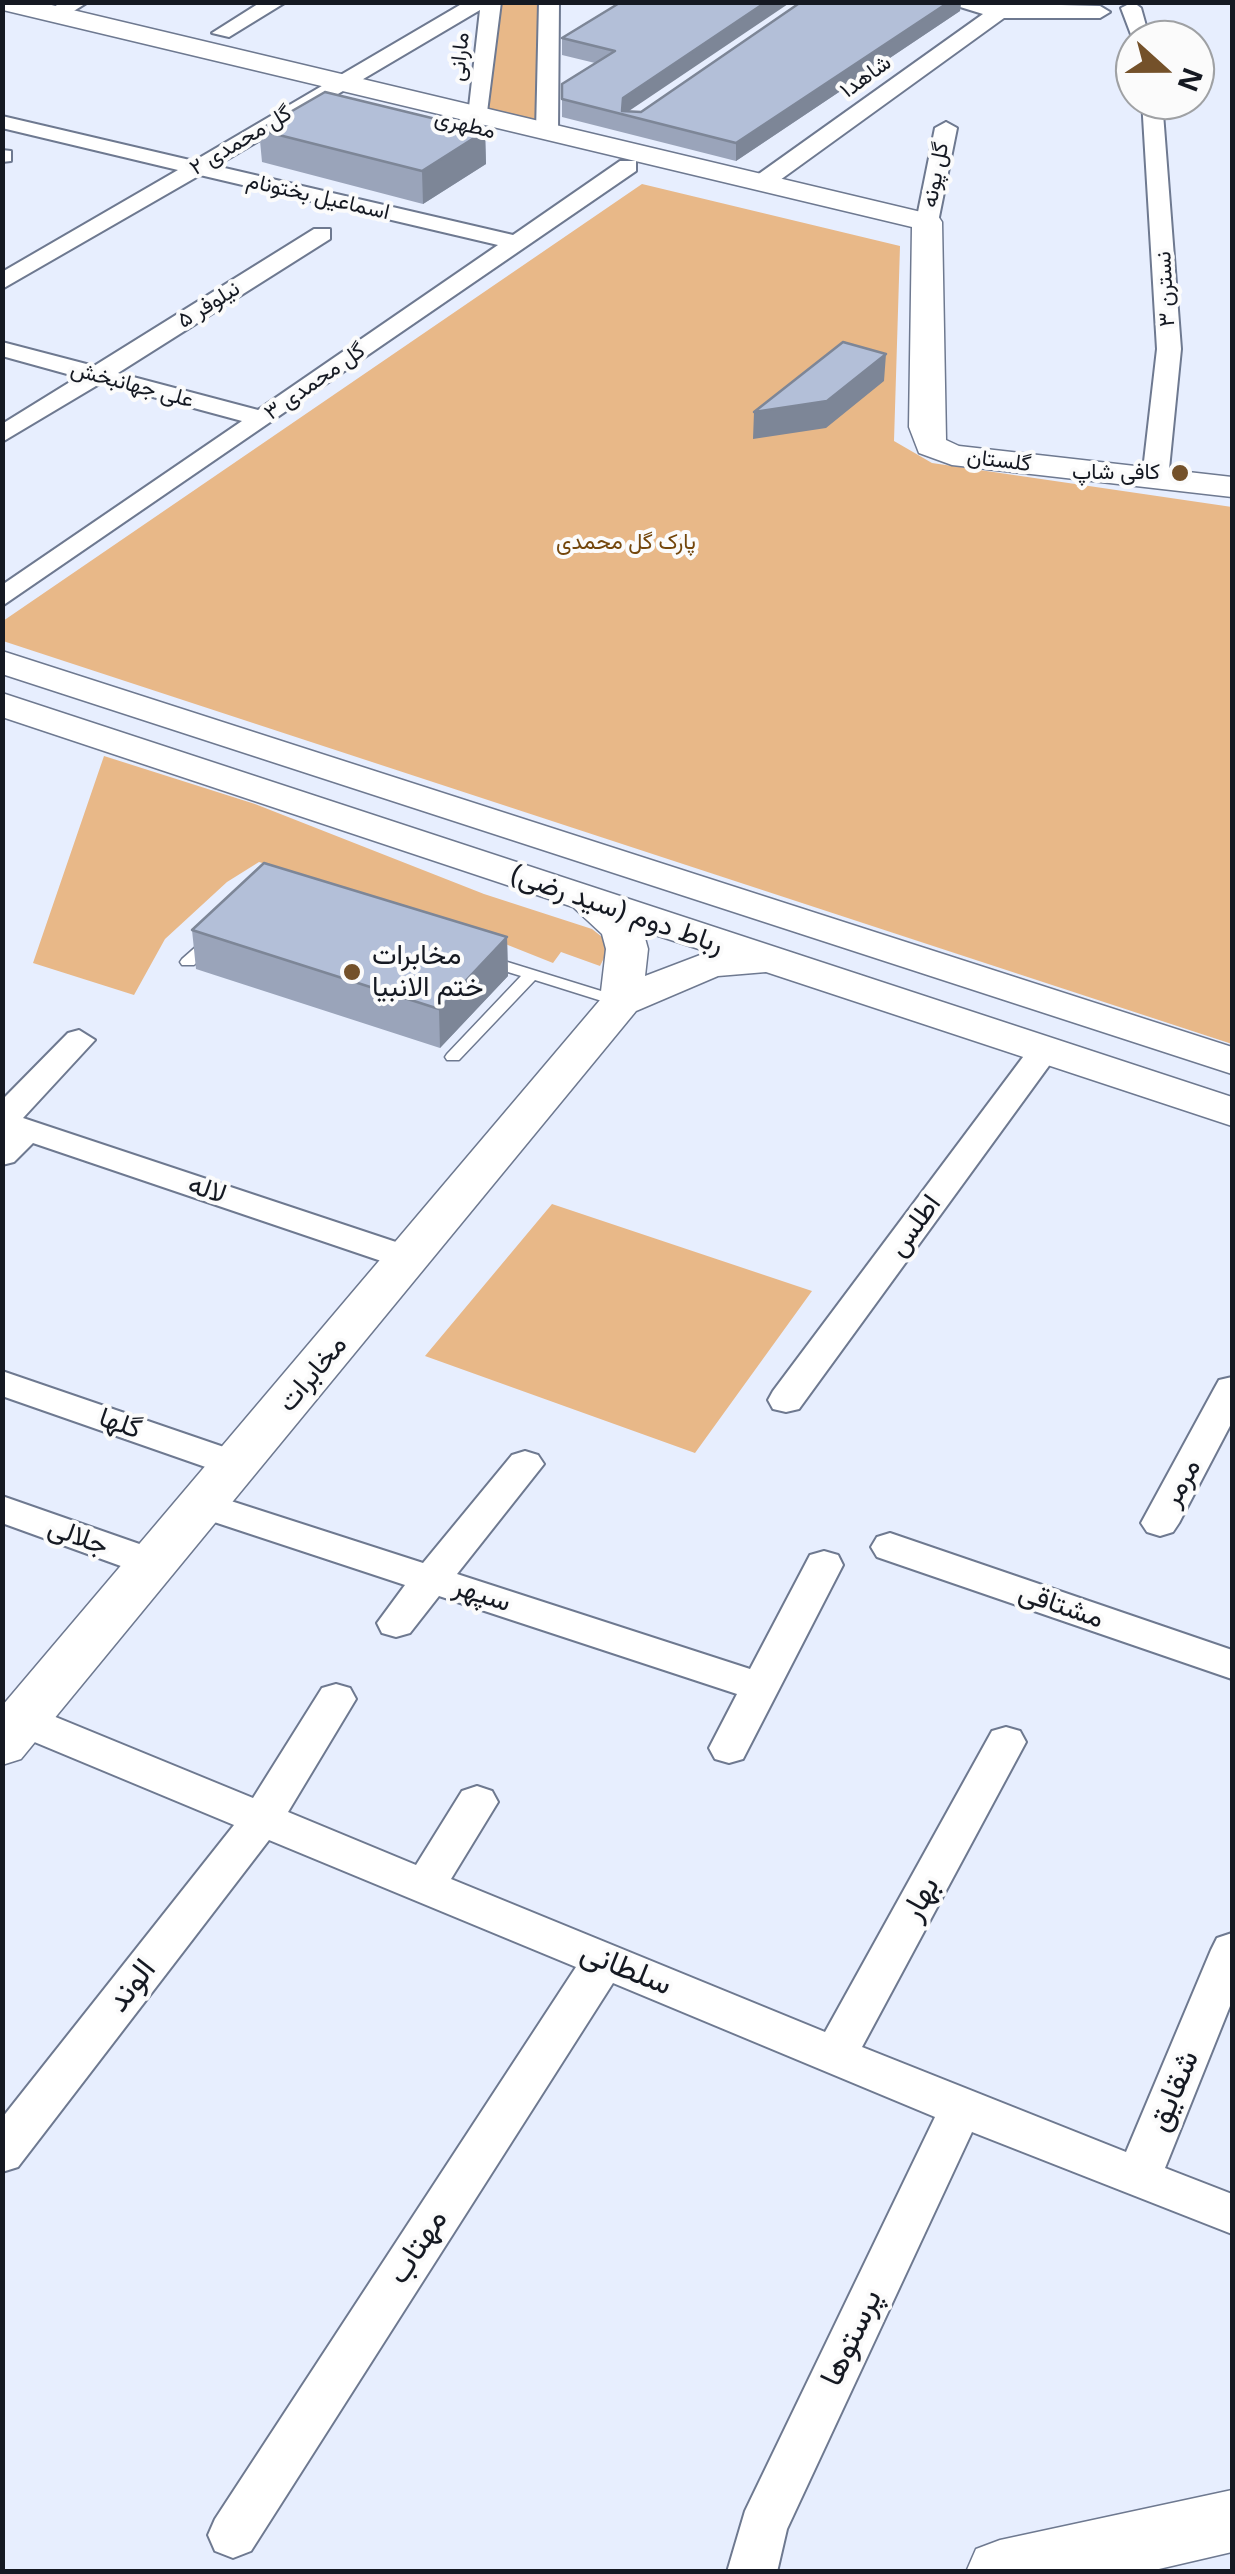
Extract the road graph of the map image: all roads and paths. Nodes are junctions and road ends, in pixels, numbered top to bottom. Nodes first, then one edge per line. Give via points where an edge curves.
1 (3, 2) edge
2 (276, 2) edge
3 (480, 2) edge
4 (491, 2) edge
5 (549, 2) edge
6 (954, 2) edge
7 (1006, 7) edge
8 (1131, 8) dead end
9 (66, 9) edge
10 (1100, 12) dead end
11 (2, 15) edge
12 (1134, 20) edge
13 (222, 33) dead end
14 (333, 87) junction
15 (479, 116) junction
16 (1153, 120) edge
17 (2, 122) edge
18 (946, 128) dead end
19 (548, 132) junction
20 (628, 166) junction
21 (194, 168) junction
22 (761, 183) junction
23 (927, 230) junction
24 (322, 234) dead end
25 (517, 243) junction
26 (2, 282) edge
27 (2, 349) edge
28 (96, 375) junction
29 (262, 419) junction
30 (2, 435) edge
31 (1155, 478) junction
32 (1232, 487) edge
33 (2, 598) edge
34 (2, 662) edge
35 (2, 704) edge
36 (584, 899) junction
37 (225, 927) edge
38 (478, 958) edge
39 (188, 962) edge
40 (780, 964) junction
41 (532, 974) junction
42 (621, 1002) junction
43 (79, 1040) dead end
44 (1043, 1052) junction
45 (454, 1057) dead end
46 (1232, 1060) edge
47 (1232, 1112) edge
48 (11, 1124) edge
49 (2, 1155) edge
50 (410, 1259) junction
51 (2, 1383) edge
52 (1232, 1389) edge
53 (786, 1400) dead end
54 (525, 1464) dead end
55 (236, 1465) junction
56 (203, 1504) junction
57 (2, 1509) edge
58 (1160, 1523) dead end
59 (890, 1547) dead end
60 (154, 1564) junction
61 (824, 1565) dead end
62 (434, 1580) junction
63 (396, 1623) dead end
64 (1232, 1665) edge
65 (762, 1686) junction
66 (336, 1699) dead end
67 (12, 1732) edge
68 (1006, 1742) dead end
69 (730, 1748) dead end
70 (477, 1802) dead end
71 (262, 1819) junction
72 (425, 1886) junction
73 (1232, 1950) edge
74 (604, 1960) junction
75 (835, 2055) junction
76 (962, 2108) junction
77 (2, 2153) edge
78 (1138, 2177) junction
79 (1232, 2214) edge
80 (1232, 2521) edge
81 (233, 2534) dead end
82 (752, 2572) edge
83 (1000, 2572) edge

1 - 9 street, مطهری
2 - 13 street
3 - 14 street, گل محمدی ۲
4 - 15 street, مارانی
5 - 19 street via 555,46
6 - 7 street
7 - 10 street
7 - 22 street, شاهد۱
8 - 12 street
9 - 14 street, مطهری
11 - 14 street, مطهری
14 - 15 street, مطهری
14 - 20 street, مطهری
14 - 21 street, گل محمدی ۲
15 - 19 street, مطهری
16 - 31 street, نسترن ۳ via 1169,350
17 - 21 street, اسماعیل بختونام
18 - 23 street, گل پونه
19 - 22 street, مطهری
20 - 23 street, مطهری
20 - 25 street, گل محمدی ۳
21 - 25 street, اسماعیل بختونام
21 - 26 street, گل محمدی ۲
22 - 23 street, مطهری
23 - 31 street, گلستان via 931,446 952,455
24 - 28 street, نیلوفر ۵
25 - 29 street, گل محمدی ۳
27 - 28 street, علی جهانبخش
28 - 29 street, علی جهانبخش
28 - 30 street
29 - 33 street, گل محمدی ۳
31 - 32 street, گلستان
34 - 46 street, رباط دوم (سید رضی)
35 - 36 street, رباط دوم (سید رضی)
36 - 40 street, رباط دوم (سید رضی)
36 - 42 street via 622,929 627,948
37 - 39 lane
38 - 41 lane
40 - 42 street via 711,964
40 - 44 street, رباط دوم (سید رضی)
41 - 42 lane
41 - 45 lane
42 - 50 street, مخابرات
43 - 48 street
44 - 47 street, رباط دوم (سید رضی)
44 - 53 street, اطلس
48 - 49 street
48 - 50 street, لاله
50 - 55 street, مخابرات
51 - 55 street, گلها
52 - 58 street, مرمر
54 - 62 street
55 - 56 street, مخابرات
56 - 60 street, مخابرات
56 - 62 street, سپهر
57 - 60 street, جلالی
59 - 64 street, مشتاقی
60 - 67 street, مخابرات
61 - 65 street
62 - 63 street
62 - 65 street, سپهر
65 - 69 street
66 - 71 street, الوند
67 - 71 street, سلطانی
68 - 75 street, بهار
70 - 72 street
71 - 72 street, سلطانی
71 - 77 street, الوند
72 - 74 street, سلطانی
73 - 78 street, شقایق
74 - 75 street, سلطانی
74 - 81 street, مهتاب
75 - 76 street, سلطانی
76 - 78 street, سلطانی
76 - 82 street, پرستوها via 763,2527
78 - 79 street, سلطانی
80 - 83 street

